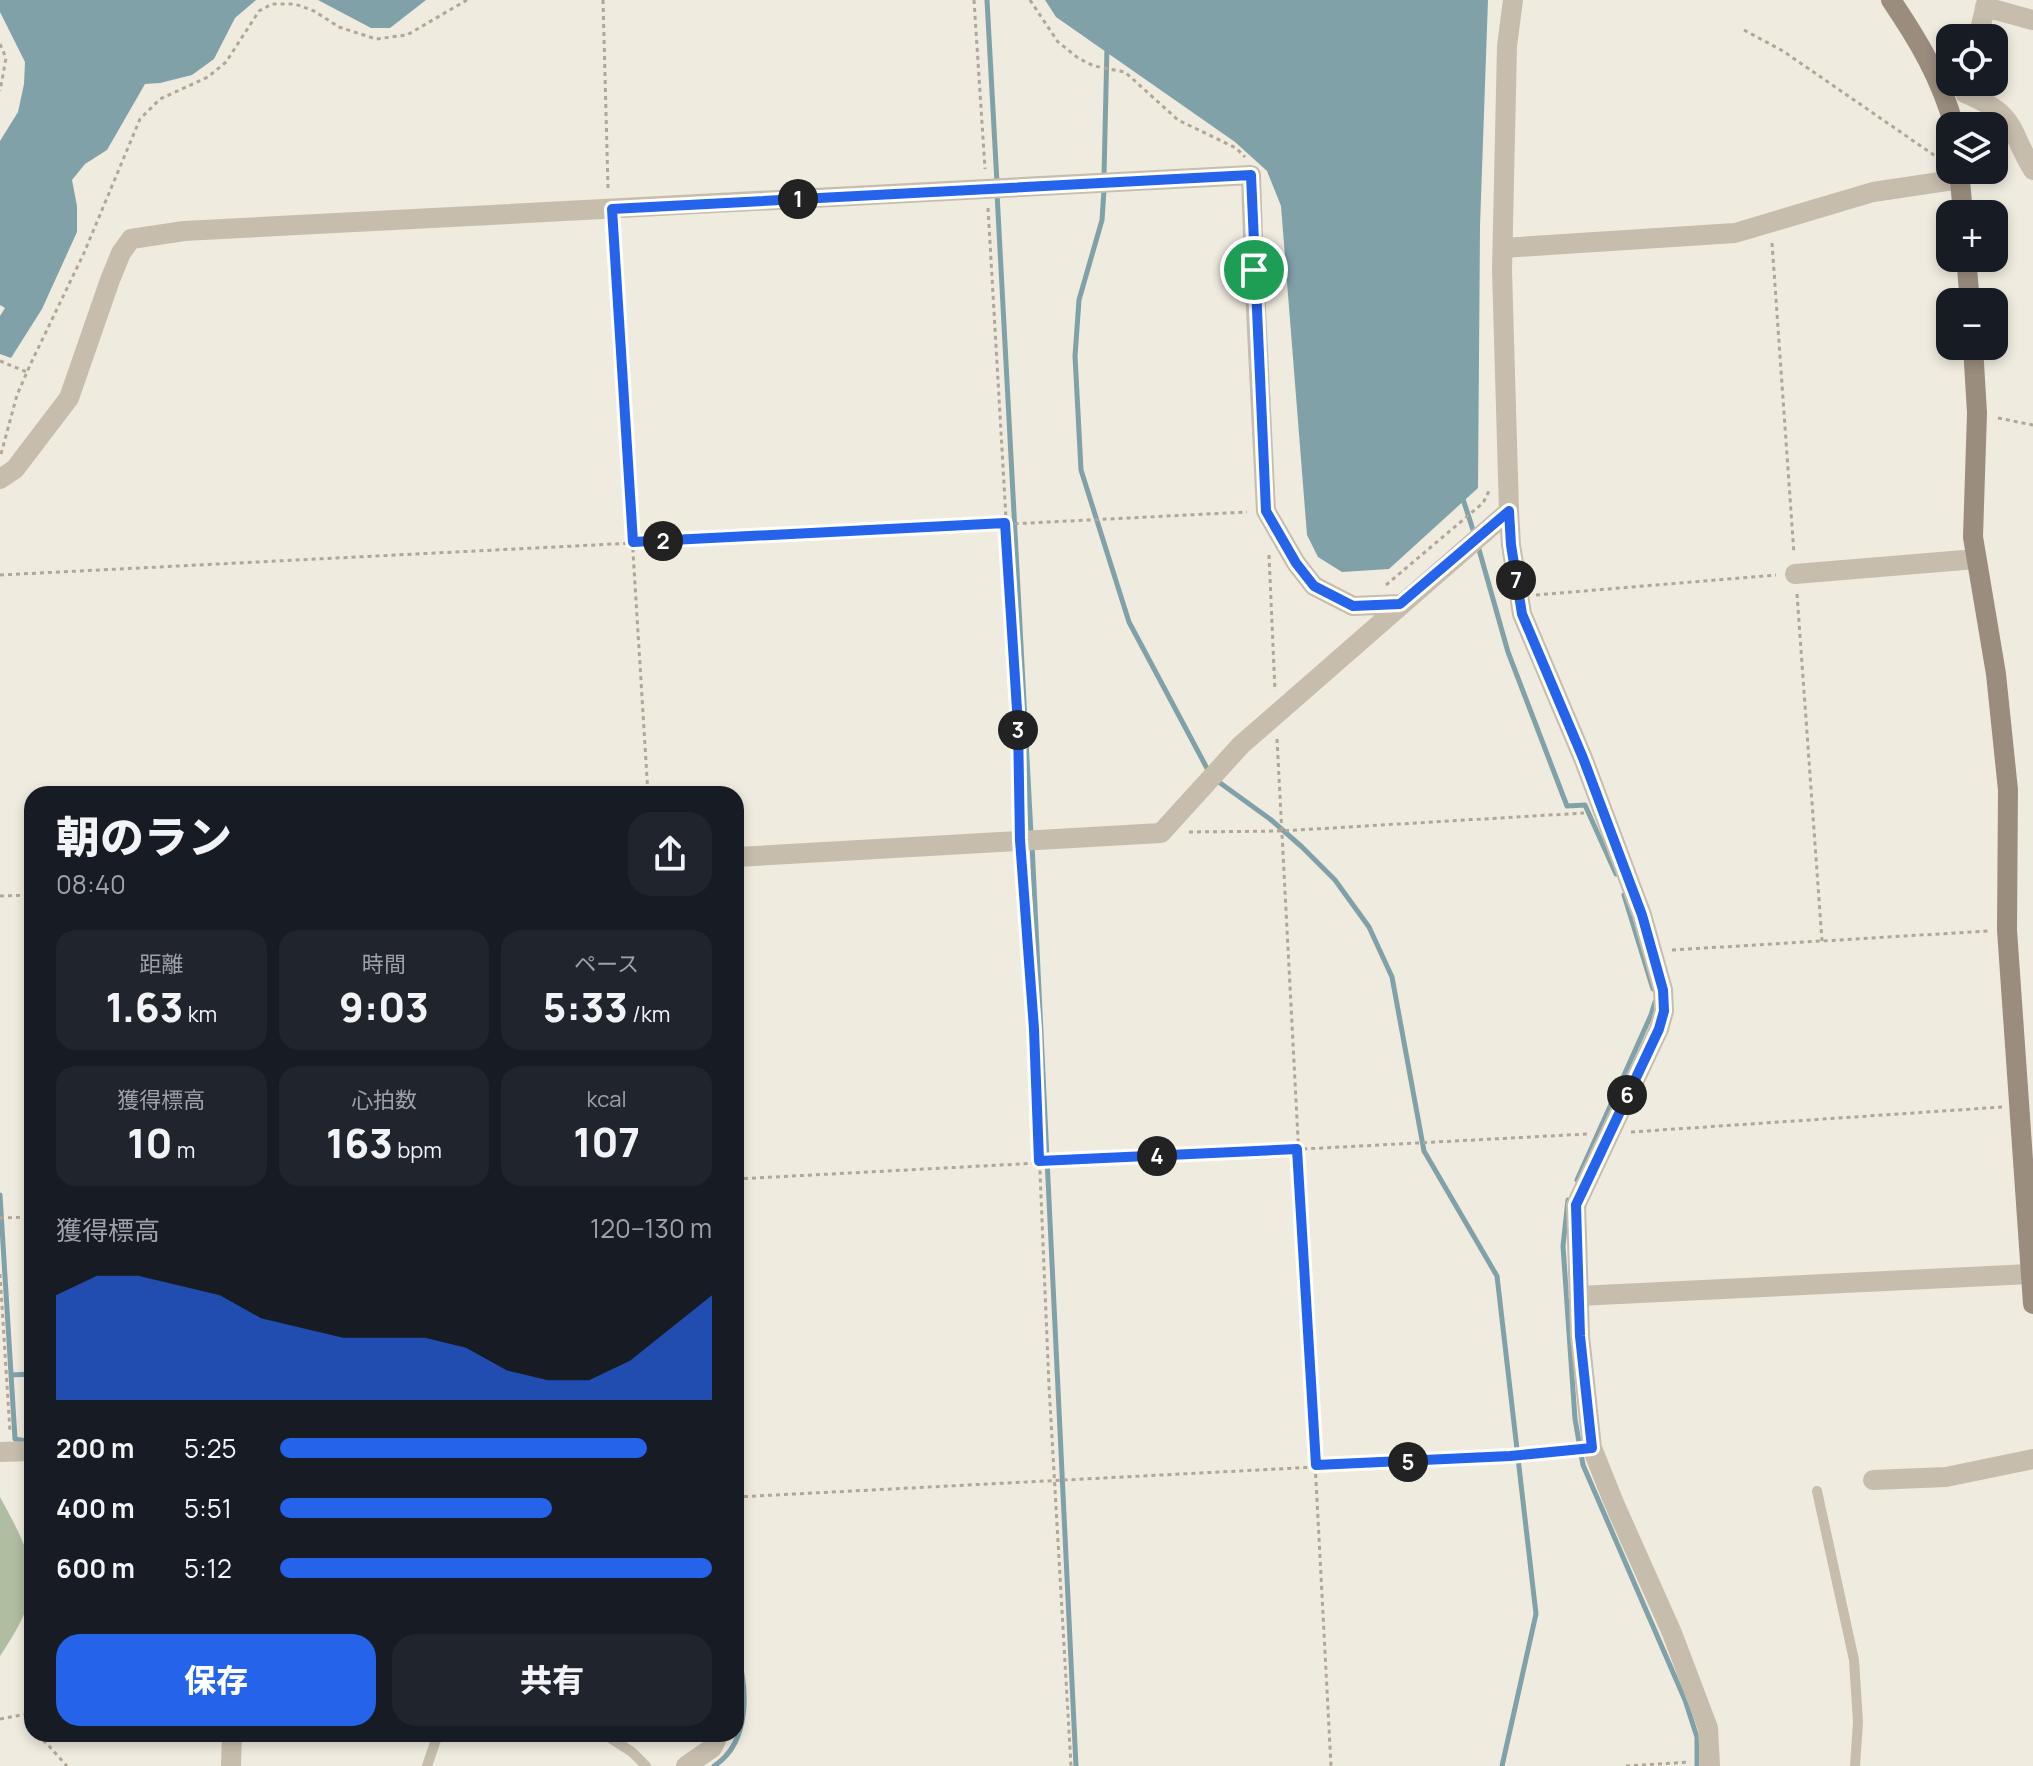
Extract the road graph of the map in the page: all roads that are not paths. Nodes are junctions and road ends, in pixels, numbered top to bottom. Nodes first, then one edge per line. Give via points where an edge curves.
1 (1513, 0) edge
2 (1891, 0) edge
3 (1986, 4) edge
4 (2033, 20) edge
5 (1981, 24) edge
6 (1978, 96) edge
7 (1952, 112) edge
8 (2033, 170) edge
9 (1936, 177) edge
10 (1503, 248) junction
11 (1974, 360) edge
12 (0, 479) edge
13 (1509, 511) junction
14 (1976, 559) junction
15 (1795, 574) road end
16 (1400, 604) junction
17 (744, 857) edge
18 (2029, 1176) edge
19 (2030, 1274) junction
20 (1578, 1296) junction
21 (2033, 1304) edge
22 (24, 1451) edge
23 (4, 1452) edge
24 (2033, 1459) edge
25 (1873, 1480) dead end
26 (1817, 1491) dead end
27 (232, 1742) edge
28 (435, 1742) edge
29 (616, 1742) edge
30 (715, 1742) edge
31 (1710, 1764) edge
32 (231, 1766) edge
33 (427, 1766) edge
34 (646, 1766) edge
35 (686, 1766) edge
36 (1855, 1766) edge

1 - 10 street via 1507,46
2 - 7 street via 1925,51
3 - 4 street
3 - 5 street
6 - 8 street via 2013,126
9 - 10 street via 1735,233
10 - 13 street
11 - 14 street
12 - 16 street via 15,469 69,398 110,280 131,239 184,231 1251,175 1266,511 1314,586 1353,606
13 - 16 street
13 - 20 street via 1522,614 1603,811 1663,990 1659,1029 1576,1205
14 - 15 street
14 - 18 street via 1996,674 2008,790 2007,930 2018,1107
16 - 17 street via 1241,745 1161,833
18 - 19 street
19 - 20 street
19 - 21 street
20 - 31 street via 1592,1448 1695,1692 1708,1728
22 - 23 street
24 - 25 street via 1946,1477
26 - 36 lane via 1854,1660
27 - 32 street
28 - 33 lane
29 - 34 lane
30 - 35 street

